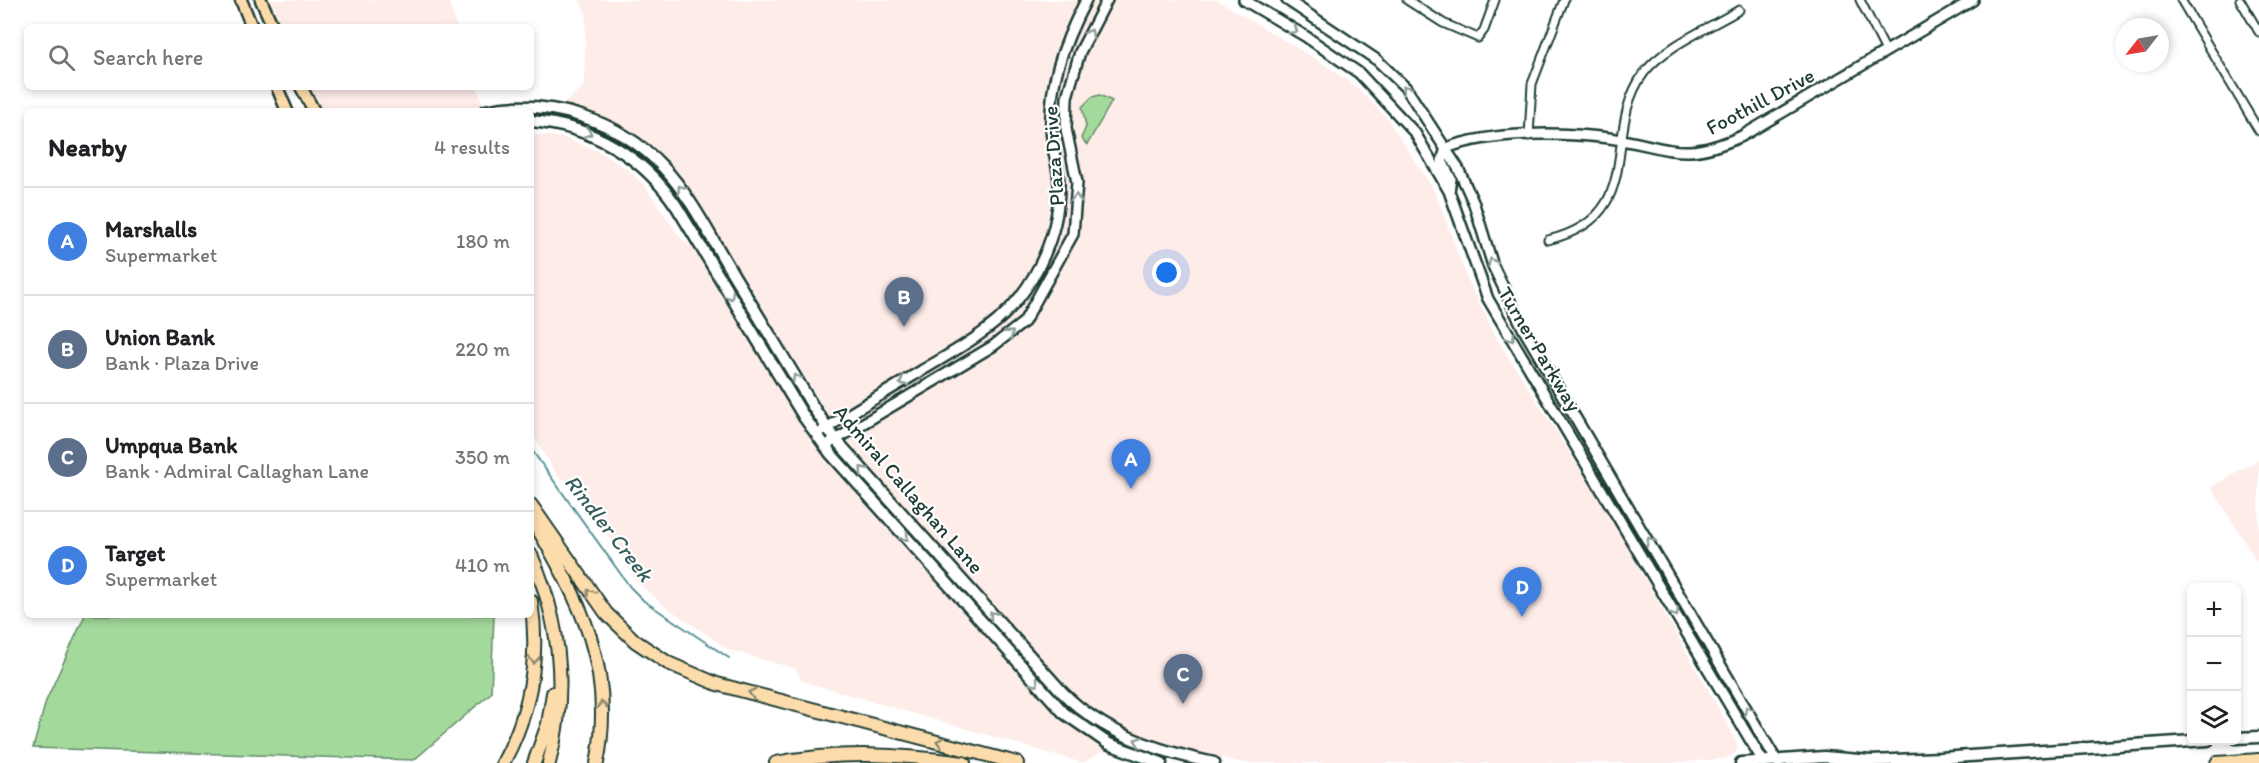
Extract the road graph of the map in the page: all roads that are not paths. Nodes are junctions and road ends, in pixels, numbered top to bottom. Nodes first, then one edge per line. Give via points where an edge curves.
1 (241, 0) edge
2 (261, 0) edge
3 (1086, 0) edge
4 (1107, 0) edge
5 (1244, 0) edge
6 (1287, 0) edge
7 (1407, 0) edge
8 (1495, 0) edge
9 (1564, 0) edge
10 (1860, 0) edge
11 (1973, 0) edge
12 (2181, 0) edge
13 (2240, 0) edge
14 (1739, 10) dead end
15 (251, 24) edge
16 (272, 24) edge
17 (2259, 32) edge
18 (1886, 51) junction
19 (278, 90) edge
20 (300, 90) edge
21 (301, 90) edge
22 (286, 108) edge
23 (306, 108) edge
24 (312, 108) edge
25 (519, 108) edge
26 (534, 121) edge
27 (2259, 131) edge
28 (1529, 136) junction
29 (1623, 140) junction
30 (1446, 148) junction
31 (1449, 191) junction
32 (1548, 240) dead end
33 (827, 427) junction
34 (815, 434) junction
35 (836, 440) junction
36 (825, 446) junction
37 (534, 509) edge
38 (534, 522) edge
39 (534, 563) edge
40 (533, 618) edge
41 (557, 638) junction
42 (2259, 737) edge
43 (2241, 738) edge
44 (2187, 742) edge
45 (2259, 760) edge
46 (1763, 762) edge
47 (1778, 762) edge
48 (1866, 762) edge
49 (503, 763) edge
50 (534, 763) edge
51 (549, 763) edge
52 (597, 763) edge
53 (776, 763) edge
54 (964, 763) edge
55 (1017, 763) edge
56 (1161, 763) edge
57 (1214, 763) edge
58 (1741, 763) edge
59 (2217, 763) edge

1 - 15 main road
2 - 16 main road
3 -> 33 street, Plaza Drive via 1066,40 1051,94 1052,141 1059,183 1058,219 1035,274 1012,306 988,329
35 -> 4 street, Plaza Drive via 993,346 1029,314 1073,234 1077,182 1066,129 1067,97 1080,52
5 -> 31 street, Turner Parkway via 1359,73 1415,133
30 -> 6 street, Turner Parkway via 1406,88 1377,60
7 - 8 street via 1443,24 1478,38
9 - 28 street via 1532,84
10 - 18 street
11 - 18 street, Foothill Drive
12 - 27 street
13 - 17 street
14 - 29 street via 1668,52 1644,72 1630,104
18 - 29 street, Foothill Drive via 1707,150 1673,152
19 - 22 main road
20 - 23 main road
21 - 24 main road
33 -> 25 main road, Admiral Callaghan Lane via 688,200 654,158 616,131 570,113
26 -> 34 main road, Admiral Callaghan Lane via 567,126 604,140 654,177 677,207
28 - 29 street, Foothill Drive
28 - 30 street, Foothill Drive via 1475,139
29 - 32 street via 1615,183 1603,208 1585,225
30 - 31 street via 1442,161 1451,179
47 -> 30 street, Turner Parkway via 1524,330 1493,266 1474,204
31 -> 46 street, Turner Parkway via 1488,299
33 - 34 street, Plaza Drive
33 - 35 main road, Admiral Callaghan Lane
34 - 36 main road, Admiral Callaghan Lane
35 - 36 street, Plaza Drive
57 -> 35 main road, Admiral Callaghan Lane via 1127,737 1083,712
36 -> 56 main road, Admiral Callaghan Lane via 1064,713 1109,744
55 -> 37 highway via 717,684 668,663 635,641 606,613
52 -> 38 highway via 602,706 594,645 570,585
39 - 41 highway via 550,603
40 -> 49 highway via 535,640 530,690 521,725
41 - 50 highway via 550,716
41 - 51 highway via 560,709
42 - 43 main road
44 - 48 main road
45 - 59 highway
46 - 47 main road
46 - 58 main road
47 - 48 main road via 1824,757
53 - 54 highway via 866,753

